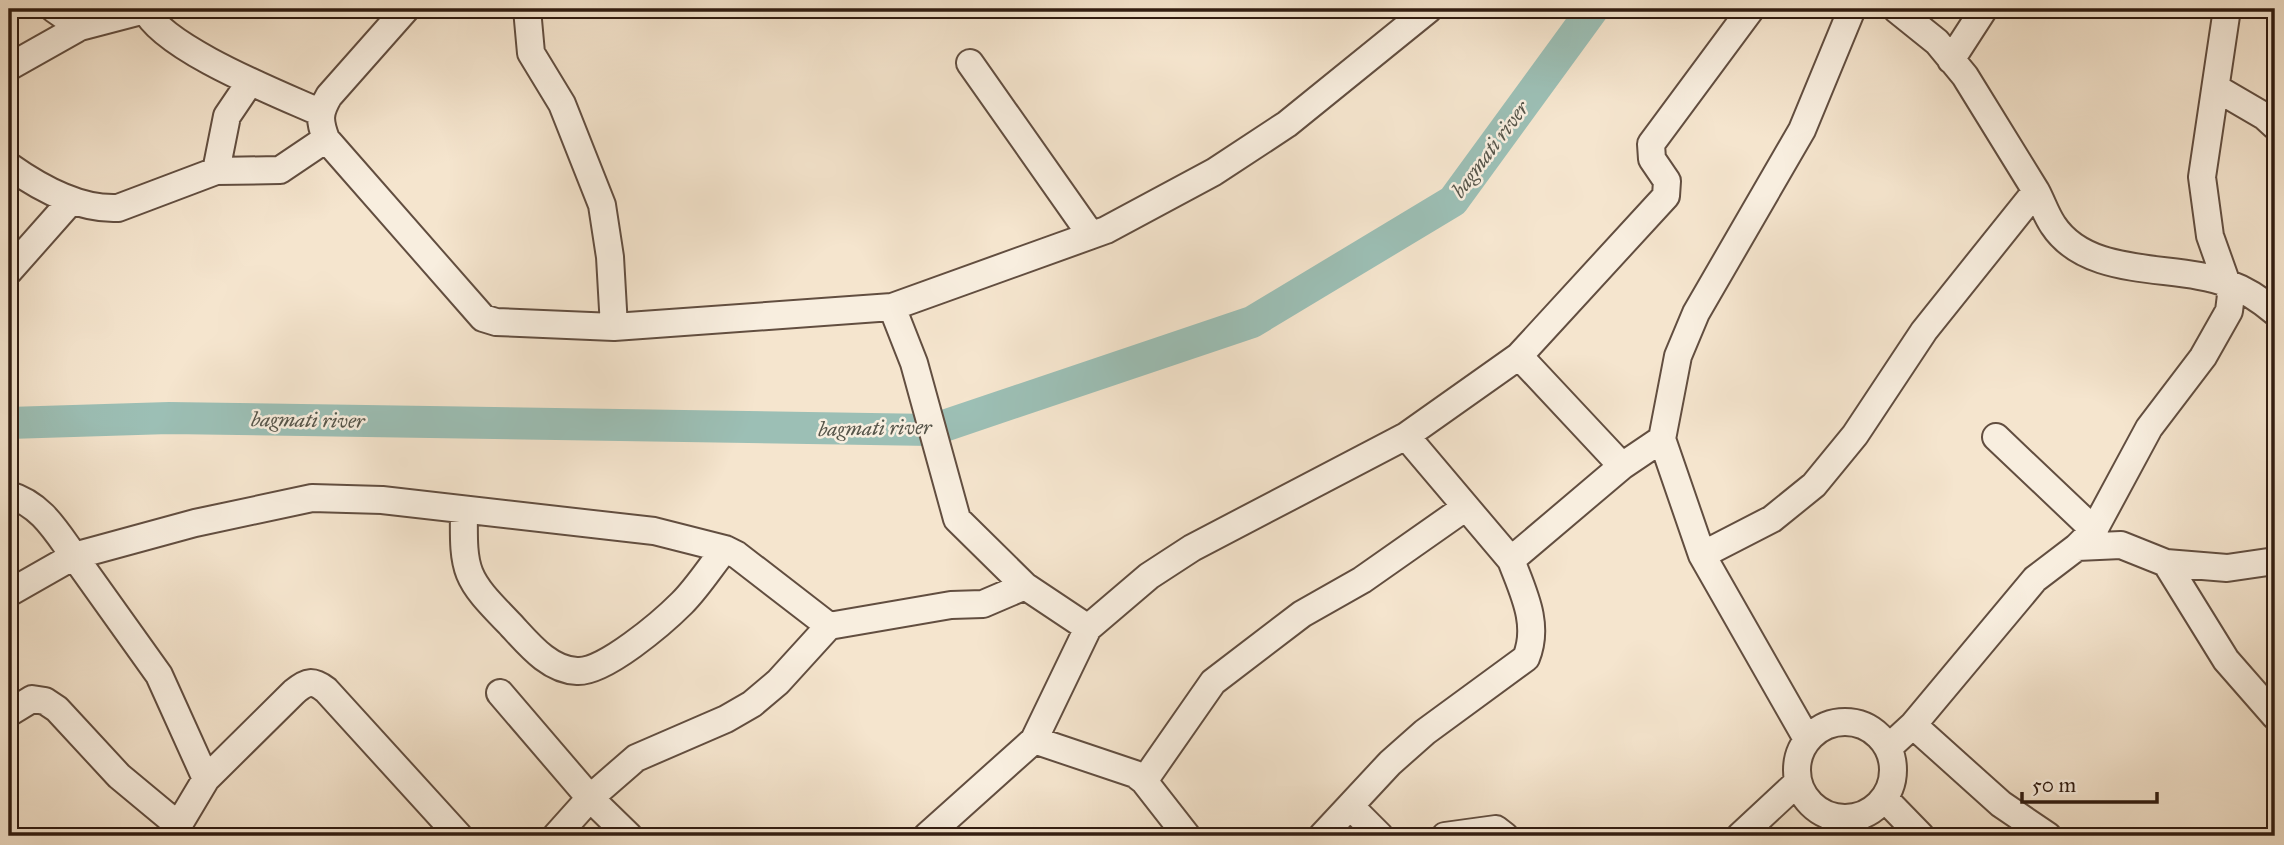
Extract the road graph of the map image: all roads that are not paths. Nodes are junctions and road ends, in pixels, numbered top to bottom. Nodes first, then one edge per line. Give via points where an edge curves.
1 (54, 9) edge
2 (145, 9) edge
3 (406, 9) edge
4 (527, 9) edge
5 (1429, 9) edge
6 (1751, 9) edge
7 (1852, 9) edge
8 (1896, 9) edge
9 (1984, 9) edge
10 (2231, 12) edge
11 (80, 27) junction
12 (1951, 60) junction
13 (970, 63) dead end
14 (9, 67) edge
15 (250, 82) junction
16 (2216, 88) junction
17 (319, 112) junction
18 (2275, 127) edge
19 (326, 139) junction
20 (9, 166) edge
21 (216, 171) junction
22 (2036, 191) junction
23 (71, 201) junction
24 (1091, 235) junction
25 (9, 271) edge
26 (2228, 283) junction
27 (2270, 297) edge
28 (892, 307) junction
29 (614, 327) junction
30 (1519, 356) junction
31 (1406, 436) junction
32 (1996, 437) dead end
33 (1662, 439) junction
34 (1622, 466) junction
35 (9, 495) edge
36 (1466, 507) junction
37 (464, 511) junction
38 (2086, 538) junction
39 (725, 549) junction
40 (1702, 555) junction
41 (74, 556) junction
42 (1511, 560) junction
43 (2275, 561) edge
44 (2166, 563) junction
45 (1025, 586) junction
46 (9, 593) edge
47 (829, 625) junction
48 (1088, 628) junction
49 (500, 693) dead end
50 (9, 713) edge
51 (2275, 716) edge
52 (1913, 725) junction
53 (1034, 740) junction
54 (1807, 740) junction
55 (1888, 748) junction
56 (206, 779) junction
57 (1144, 781) junction
58 (1798, 782) junction
59 (590, 798) junction
60 (1885, 799) junction
61 (1350, 806) junction
62 (175, 831) edge
63 (459, 836) edge
64 (556, 836) edge
65 (629, 836) edge
66 (927, 836) edge
67 (1187, 836) edge
68 (1322, 836) edge
69 (1380, 836) edge
70 (1445, 836) edge
71 (1505, 836) edge
72 (1740, 836) edge
73 (1921, 836) edge
74 (2048, 836) edge

1 - 11 street
2 - 11 street
2 - 15 street via 158,27
3 - 17 street
4 - 29 street via 531,54 562,104 601,205
5 - 24 street via 1276,131 1214,173
6 - 30 street via 1651,144 1652,159 1667,181 1666,196
7 - 33 street via 1802,130 1696,313 1678,356
8 - 12 street via 1937,42
9 - 12 street
10 - 16 street
11 - 14 street
12 - 22 street
13 - 24 street
15 - 17 street
15 - 21 street via 227,116
16 - 18 street
16 - 26 street via 2202,177 2210,236
17 - 19 street
19 - 21 street via 280,170
19 - 29 street via 483,318
20 - 23 street
21 - 23 street via 118,208
22 - 26 street via 2054,226 2093,256
22 - 40 street via 1924,331 1855,435 1814,485 1772,519
23 - 25 street
24 - 28 street
26 - 27 street
26 - 38 street via 2231,295 2222,327 2149,428
28 - 29 street
28 - 45 street via 914,363 957,519
30 - 31 street
30 - 34 street
31 - 36 street
31 - 48 street via 1192,548 1149,576
32 - 38 street
33 - 34 street
33 - 40 street
34 - 42 street
35 - 41 street via 43,515
36 - 42 street
36 - 57 street via 1362,580 1301,614 1213,682
37 - 39 street via 654,531
37 - 39 street via 463,562 474,584 530,646 548,661 578,672 618,655 682,603
37 - 41 street via 382,500 312,498
38 - 44 street via 2121,545
38 - 52 street via 2035,579
39 - 47 street
40 - 54 street
41 - 46 street
41 - 56 street via 159,675
42 - 61 street via 1530,613 1532,645 1526,658 1425,732
43 - 44 street via 2227,568
44 - 51 street via 2226,660
45 - 47 street via 983,604 951,604
45 - 48 street
47 - 59 street via 752,704 636,758
48 - 53 street
49 - 59 street
50 - 62 street via 32,699 46,701
52 - 55 street
52 - 74 street via 2001,804
53 - 57 street via 1123,768
53 - 66 street
54 - 55 street via 1817,730 1843,722 1869,728
54 - 58 street via 1797,764
55 - 60 street via 1894,774
56 - 62 street
56 - 63 street via 294,692 314,682
57 - 67 street
58 - 60 street via 1812,806 1836,818 1863,816
58 - 72 street
59 - 64 street
59 - 65 street
60 - 73 street
61 - 68 street
61 - 69 street
70 - 71 street via 1496,829

